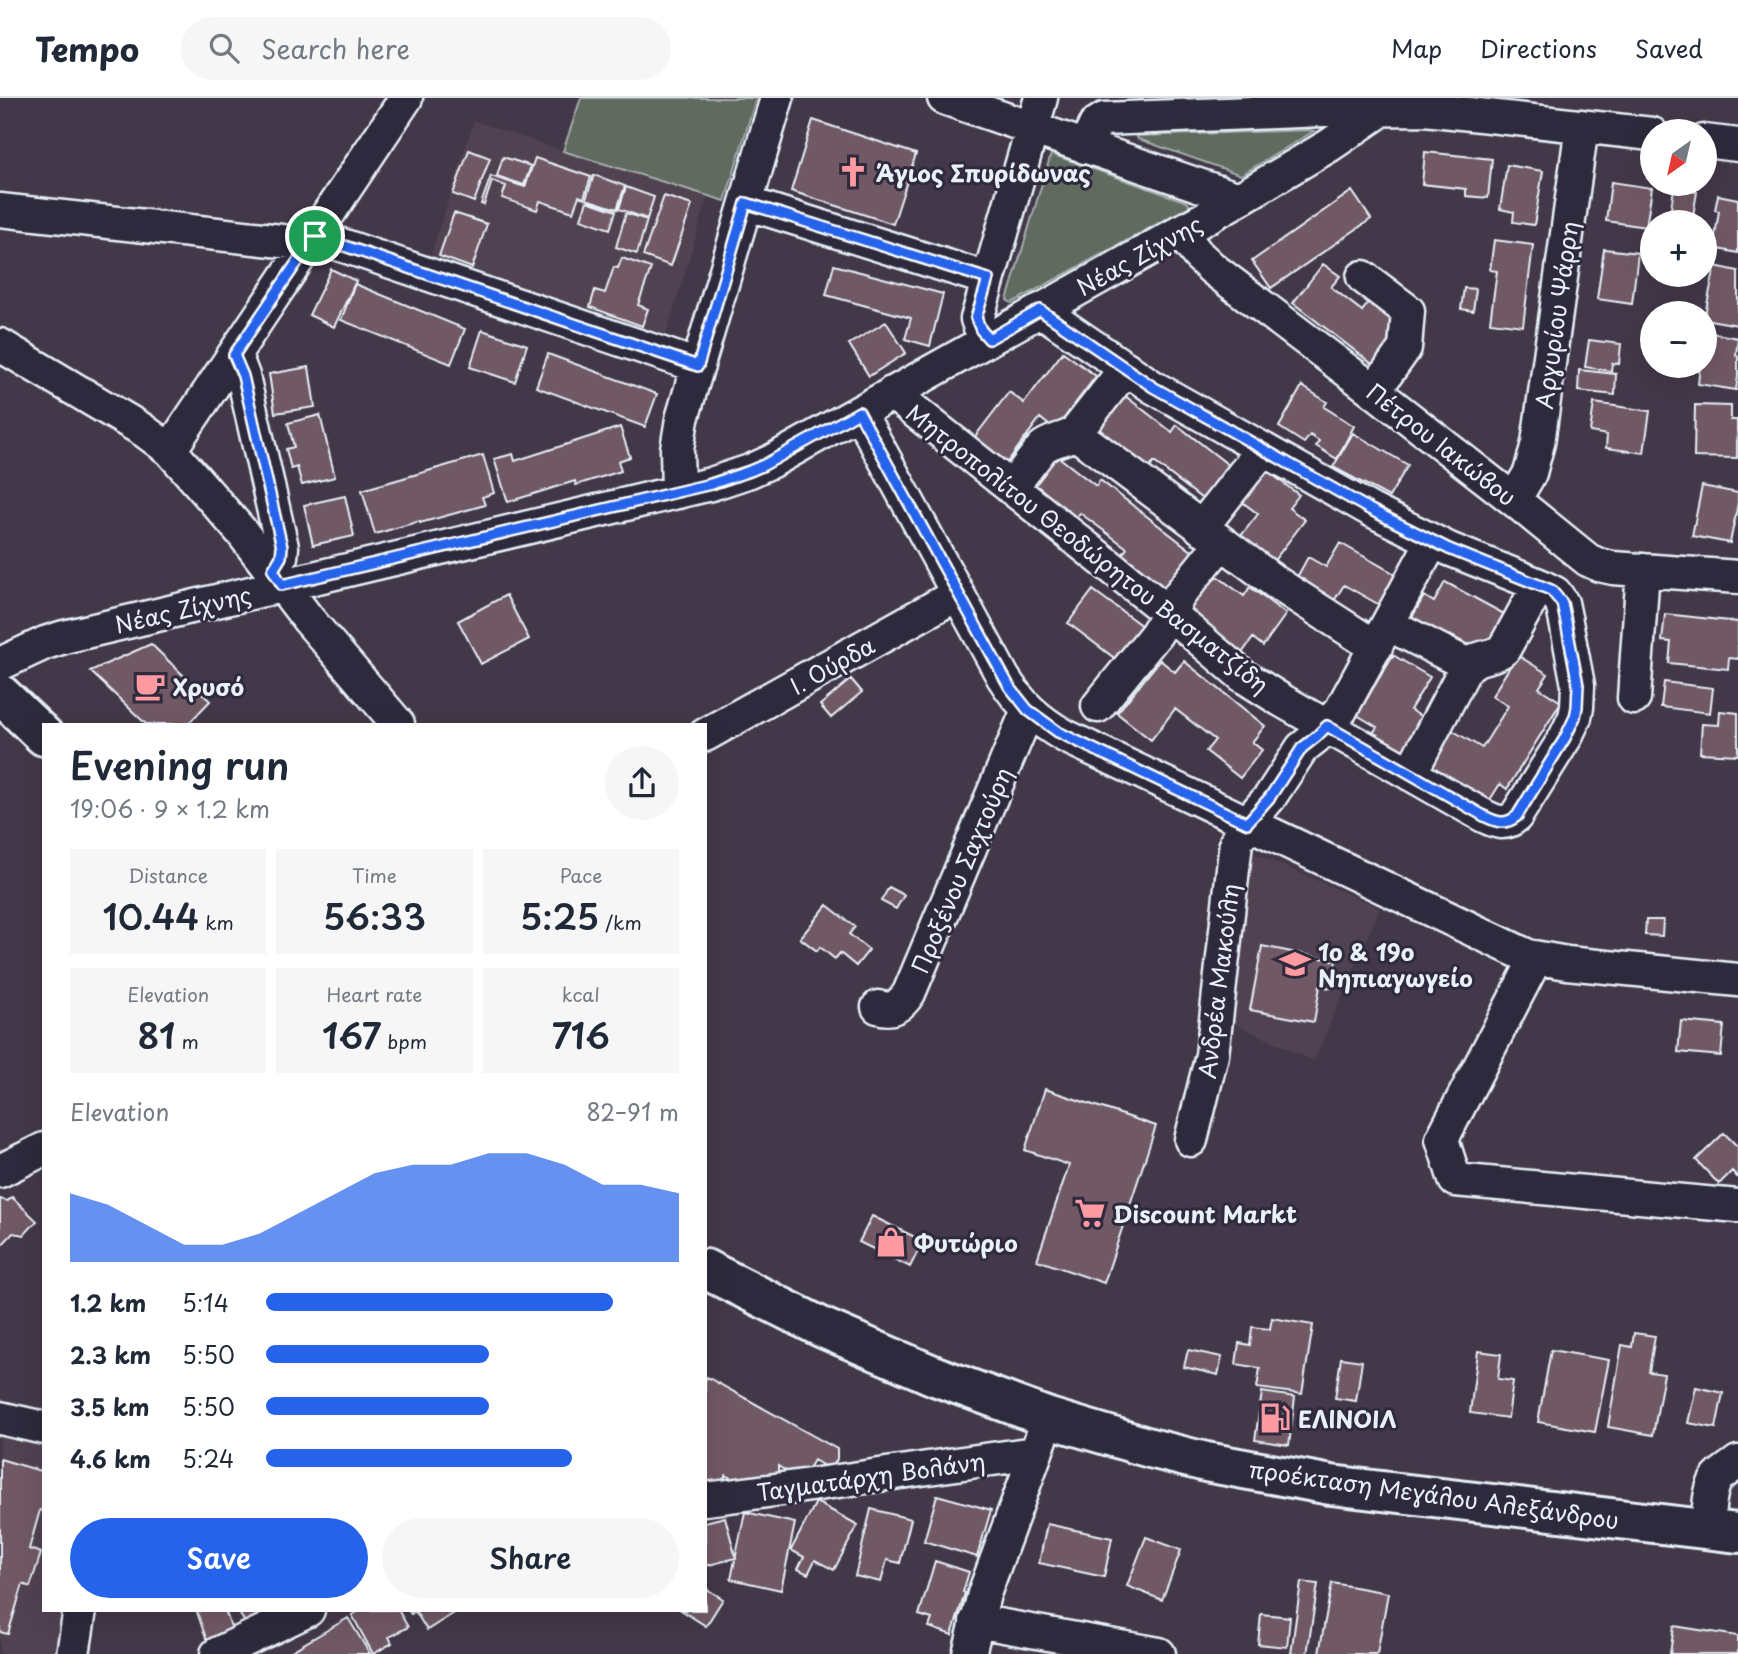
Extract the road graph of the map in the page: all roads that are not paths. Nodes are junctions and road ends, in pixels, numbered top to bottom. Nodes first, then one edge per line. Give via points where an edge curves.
1 (406, 98) edge
2 (777, 98) edge
3 (944, 98) edge
4 (1041, 98) edge
5 (1386, 102) edge
6 (1582, 125) junction
7 (1032, 128) junction
8 (1640, 132) edge
9 (1717, 143) edge
10 (1738, 145) edge
11 (1085, 147) junction
12 (1239, 199) junction
13 (746, 203) junction
14 (0, 210) edge
15 (1180, 231) junction
16 (312, 240) junction
17 (1363, 277) dead end
18 (988, 279) junction
19 (1040, 310) junction
20 (989, 339) junction
21 (0, 345) edge
22 (234, 355) junction
23 (698, 366) junction
24 (1126, 368) junction
25 (1374, 391) junction
26 (892, 393) junction
27 (859, 412) junction
28 (1075, 432) junction
29 (1263, 449) junction
30 (170, 450) junction
31 (1011, 488) junction
32 (678, 492) junction
33 (1514, 500) junction
34 (1211, 536) junction
35 (1432, 541) junction
36 (1643, 570) junction
37 (1738, 577) edge
38 (278, 578) junction
39 (1549, 591) junction
40 (958, 594) junction
41 (1169, 613) junction
42 (1382, 636) junction
43 (0, 664) edge
44 (1468, 665) junction
45 (0, 694) edge
46 (1634, 698) dead end
47 (1098, 706) dead end
48 (1028, 710) junction
49 (396, 723) edge
50 (1327, 726) junction
51 (42, 734) edge
52 (707, 734) edge
53 (1410, 774) junction
54 (1247, 823) junction
55 (1536, 958) junction
56 (1738, 980) edge
57 (878, 1007) dead end
58 (1191, 1140) dead end
59 (42, 1150) edge
60 (0, 1171) edge
61 (1738, 1206) edge
62 (707, 1270) edge
63 (0, 1418) edge
64 (1049, 1418) junction
65 (42, 1428) edge
66 (1036, 1453) junction
67 (1738, 1462) edge
68 (707, 1499) edge
69 (1722, 1532) edge
70 (80, 1612) edge
71 (304, 1612) edge
72 (976, 1621) junction
73 (73, 1654) edge
74 (217, 1654) edge
75 (969, 1654) edge
76 (1159, 1654) edge

1 - 16 street
2 - 13 street
3 - 7 street
4 - 7 street
5 - 6 street
5 - 11 street via 1324,110 1104,119 1096,124
5 - 12 street, Νέας Ζίχνης via 1318,152
6 - 8 street
6 - 33 street, Αργυρίου Ψάρρη via 1538,443 1530,473
7 - 11 street
7 - 18 street
9 - 10 street
11 - 12 street
12 - 15 street, Νέας Ζίχνης
13 - 18 street
13 - 23 street
14 - 16 street
15 - 19 street, Νέας Ζίχνης
15 - 25 street, Πέτρου Ιακώβου via 1213,269
16 - 22 street
16 - 23 street
17 - 25 street via 1408,311 1405,348
18 - 20 street via 976,318
19 - 20 street, Νέας Ζίχνης
19 - 24 street
20 - 26 street, Νέας Ζίχνης
21 - 30 street
22 - 30 street
22 - 38 street via 243,376 282,547
23 - 32 street via 680,428
24 - 28 street
24 - 29 street
25 - 33 street, Πέτρου Ιακώβου
26 - 27 street, Νέας Ζίχνης
26 - 31 street, Μητροπολίτου Θεοδώρητου Βασματζίδη
27 - 32 street, Νέας Ζίχνης via 750,471
27 - 40 street
28 - 31 street via 1042,448
28 - 34 street
29 - 34 street
29 - 35 street
30 - 38 street
31 - 41 street, Μητροπολίτου Θεοδώρητου Βασματζίδη
32 - 38 street, Νέας Ζίχνης
33 - 36 street, Πέτρου Ιακώβου via 1588,560
34 - 41 street
34 - 42 street via 1296,597
35 - 39 street
35 - 42 street, Ανδρέα Μακούλη
36 - 37 street, Πέτρου Ιακώβου
36 - 46 street
38 - 43 street, Νέας Ζίχνης via 64,637
38 - 49 street
39 - 44 street via 1504,649
39 - 53 street, Μητροπολίτου Θεοδώρητου Βασματζίδη via 1566,622 1578,685 1577,707 1565,738 1517,816 1505,823 1491,820
40 - 48 street via 1003,677
40 - 52 street, Ι. Ούρδα
41 - 47 street
41 - 50 street, Μητροπολίτου Θεοδώρητου Βασματζίδη via 1243,676
42 - 44 street
42 - 50 street, Ανδρέα Μακούλη via 1341,710
44 - 53 street
45 - 51 main road
48 - 54 street via 1065,736
48 - 57 street, Προξένου Σαχτούρη via 909,993 898,1006
50 - 53 street, Μητροπολίτου Θεοδώρητου Βασματζίδη
50 - 54 street, Ανδρέα Μακούλη via 1302,748
54 - 55 street
54 - 58 street, Ανδρέα Μακούλη via 1236,842 1212,1055
55 - 56 street
55 - 61 street via 1442,1139 1455,1180
59 - 60 street
62 - 64 main road, προέκταση Μεγάλου Αλεξάνδρου via 893,1359
63 - 65 street
64 - 66 street
64 - 69 main road, προέκταση Μεγάλου Αλεξάνδρου via 1206,1462 1331,1485
66 - 68 street, Ταγματάρχη Βολάνη
66 - 72 street
67 - 69 street via 1719,1477 1711,1494
70 - 73 street
71 - 74 street
72 - 75 street
72 - 76 street

